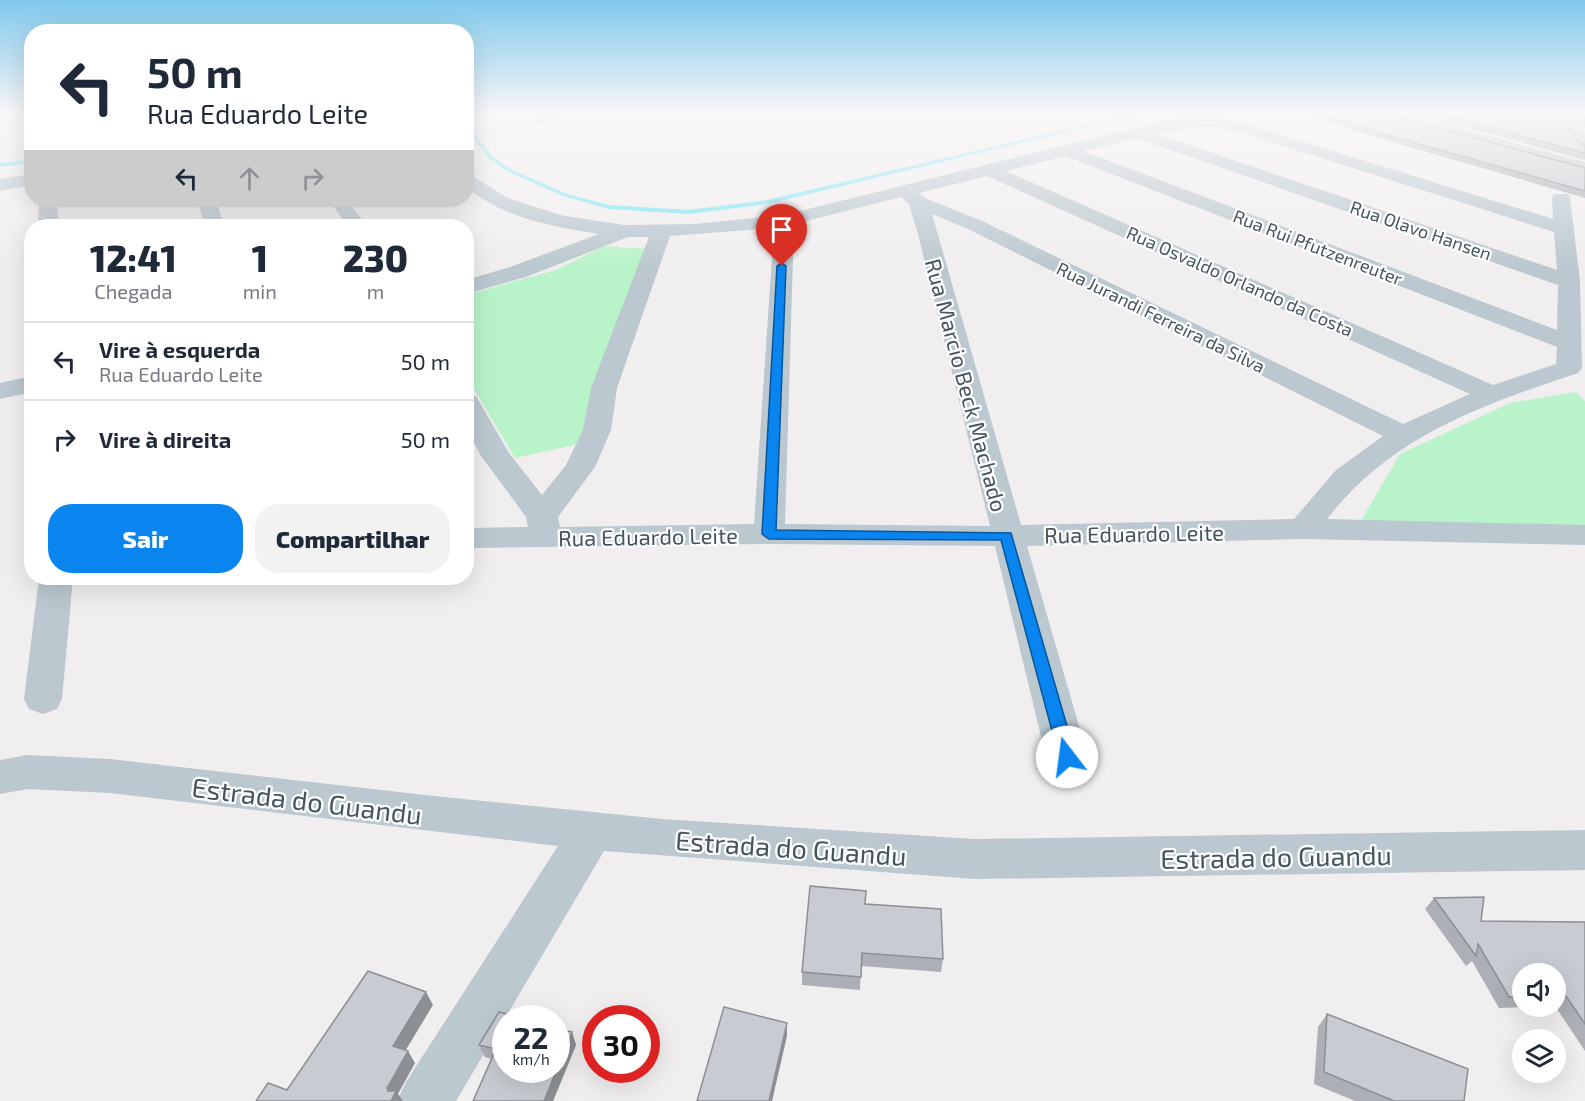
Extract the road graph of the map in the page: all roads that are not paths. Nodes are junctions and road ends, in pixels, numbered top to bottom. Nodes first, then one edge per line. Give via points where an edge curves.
1 (1012, 164) edge
2 (1099, 164) edge
3 (1229, 164) edge
4 (1359, 164) edge
5 (989, 170) junction
6 (24, 180) edge
7 (474, 184) edge
8 (0, 185) edge
9 (911, 197) junction
10 (1561, 198) dead end
11 (784, 221) junction
12 (1563, 228) junction
13 (625, 231) junction
14 (661, 232) junction
15 (1569, 281) junction
16 (474, 285) edge
17 (1574, 364) edge
18 (24, 386) edge
19 (0, 391) edge
20 (1491, 393) junction
21 (474, 416) edge
22 (1403, 435) junction
23 (544, 526) junction
24 (1303, 530) junction
25 (769, 534) junction
26 (1585, 535) edge
27 (1007, 536) junction
28 (474, 537) edge
29 (55, 585) edge
30 (43, 699) dead end
31 (1067, 757) dead end
32 (0, 777) edge
33 (592, 831) junction
34 (1585, 850) edge
35 (425, 1101) edge

1 - 5 street
2 - 17 street, Rua Rui Pfutzenreuter
3 - 15 street, Rua Olavo Hansen
4 - 12 street
5 - 9 street
5 - 20 street, Rua Osvaldo Orlando da Costa
6 - 8 street
7 - 13 street via 494,200 524,213
9 - 11 street
9 - 22 street, Rua Jurandi Ferreira da Silva
9 - 27 street, Rua Marcio Beck Machado via 928,234
10 - 12 street
11 - 14 street
11 - 25 street
12 - 15 street
13 - 14 street
13 - 16 street
14 - 23 street via 604,388 597,430 580,467
15 - 17 street
17 - 20 street
18 - 19 street
20 - 22 street
21 - 23 street
22 - 24 street via 1353,471
23 - 25 street, Rua Eduardo Leite
23 - 28 street, Rua Eduardo Leite
24 - 26 street, Rua Eduardo Leite
24 - 27 street, Rua Eduardo Leite
25 - 27 street, Rua Eduardo Leite
27 - 31 street, Rua Marcio Beck Machado
29 - 30 street
32 - 33 street, Estrada do Guandu via 28,772 110,776
33 - 34 street, Estrada do Guandu via 975,860
33 - 35 street

